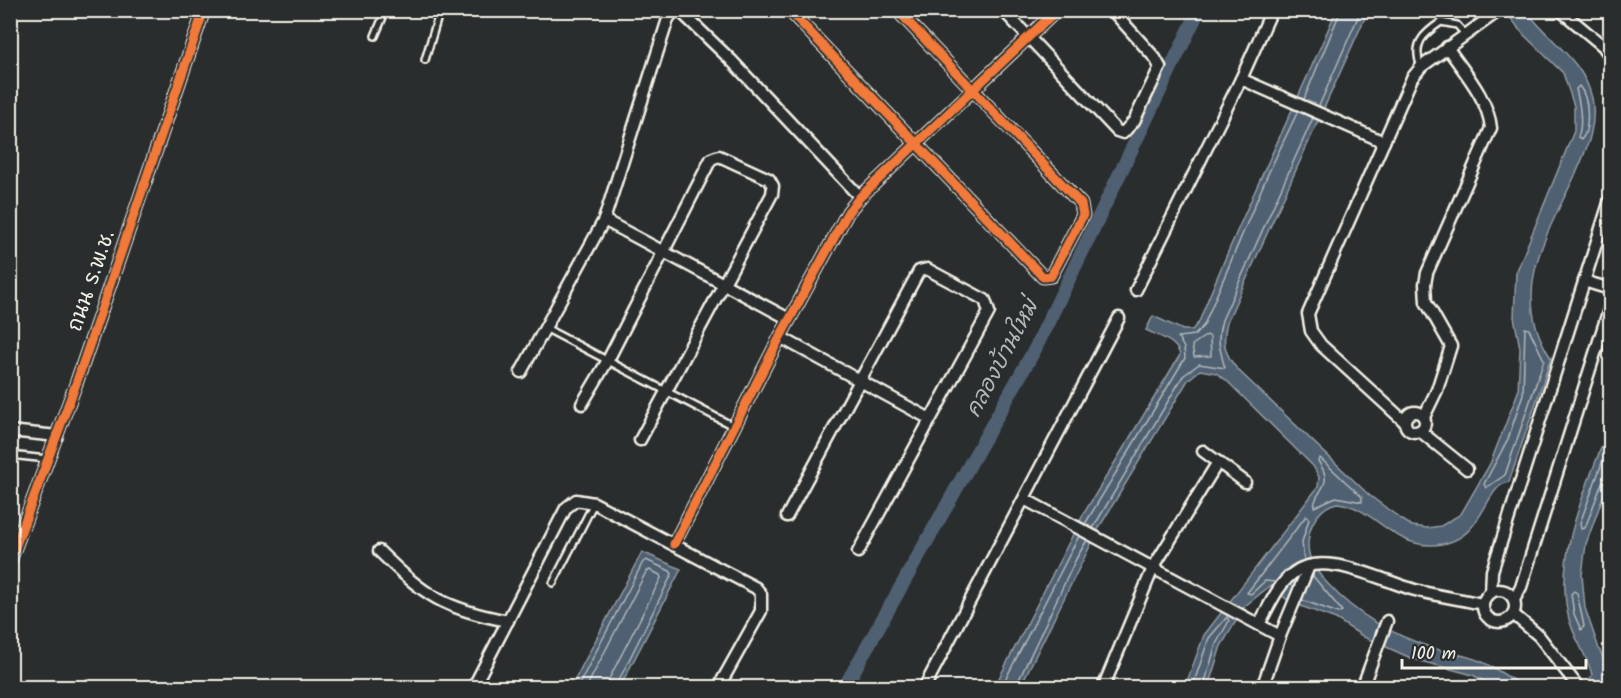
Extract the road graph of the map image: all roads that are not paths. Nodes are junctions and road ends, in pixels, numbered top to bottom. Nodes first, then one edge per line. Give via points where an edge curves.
1 (204, 10) edge
2 (386, 10) edge
3 (440, 10) edge
4 (679, 10) edge
5 (789, 10) edge
6 (897, 10) edge
7 (1004, 10) edge
8 (1058, 10) edge
9 (1112, 10) edge
10 (1272, 10) edge
11 (1500, 10) edge
12 (1560, 10) edge
13 (1465, 34) junction
14 (375, 36) dead end
15 (1029, 38) junction
16 (1447, 47) junction
17 (1611, 56) edge
18 (425, 60) dead end
19 (1421, 67) junction
20 (1241, 79) junction
21 (971, 91) junction
22 (1384, 142) junction
23 (916, 144) junction
24 (860, 197) junction
25 (1611, 200) edge
26 (604, 220) junction
27 (663, 252) junction
28 (1584, 280) junction
29 (723, 284) junction
30 (1611, 289) edge
31 (1136, 290) dead end
32 (1610, 306) edge
33 (1119, 318) dead end
34 (789, 320) junction
35 (545, 328) junction
36 (780, 337) junction
37 (608, 360) junction
38 (521, 372) dead end
39 (859, 380) junction
40 (667, 391) junction
41 (582, 404) dead end
42 (1424, 417) junction
43 (930, 419) junction
44 (1404, 421) junction
45 (733, 426) junction
46 (1420, 431) junction
47 (10, 432) edge
48 (57, 436) junction
49 (640, 440) dead end
50 (1203, 452) dead end
51 (10, 455) edge
52 (49, 459) junction
53 (1218, 462) junction
54 (1467, 469) dead end
55 (1245, 482) dead end
56 (1026, 500) junction
57 (594, 503) junction
58 (787, 516) dead end
59 (674, 544) junction
60 (379, 551) dead end
61 (858, 552) dead end
62 (10, 561) edge
63 (1309, 566) junction
64 (1153, 568) junction
65 (553, 584) dead end
66 (1491, 592) junction
67 (1514, 600) junction
68 (1483, 604) junction
69 (1513, 614) junction
70 (508, 621) junction
71 (1387, 621) dead end
72 (1259, 624) junction
73 (1280, 636) junction
74 (1577, 686) edge
75 (473, 687) edge
76 (718, 687) edge
77 (924, 687) edge
78 (1103, 687) edge
79 (1262, 687) edge
80 (1362, 687) edge

1 - 48 street, ถนน ร.พ.ช.
2 - 14 lane
3 - 18 lane
4 - 24 street
4 - 26 street via 668,19
5 - 23 street
6 - 21 street
7 - 15 street
8 - 15 street
9 - 15 street via 1160,67 1126,132 1116,131
10 - 20 street
11 - 13 street
12 - 17 street
13 - 16 street
13 - 19 lane via 1457,25 1442,22 1423,34 1417,46
15 - 21 street
16 - 19 street
16 - 42 street via 1484,102 1491,128 1427,273 1426,302 1450,346
19 - 22 street via 1412,78
20 - 22 street
20 - 31 street
21 - 23 street
21 - 23 street via 1081,204 1083,215 1051,276 1043,278
22 - 44 street via 1310,305 1308,321 1321,345
23 - 24 street
24 - 34 street via 836,232
25 - 28 street
26 - 27 street
26 - 35 street
27 - 29 street
27 - 29 street via 713,157 719,156 770,179 772,194
27 - 37 street
28 - 30 street
28 - 66 street via 1492,571
29 - 34 street
29 - 40 street
32 - 67 street
33 - 56 street
34 - 36 street
35 - 37 lane
35 - 38 street
36 - 39 street
36 - 45 street
37 - 40 lane
37 - 41 street
39 - 43 street
39 - 43 street via 922,268 927,268 985,300 990,307
39 - 58 street
40 - 45 lane
40 - 49 street
42 - 44 street via 1412,412
42 - 46 street
43 - 61 street
44 - 46 street via 1411,432
45 - 59 street
46 - 54 street
47 - 48 street
48 - 52 street, ถนน ร.พ.ช.
50 - 53 street
51 - 52 lane
52 - 62 street, ถนน ร.พ.ช.
53 - 55 street
53 - 64 street
56 - 64 street
56 - 77 street
57 - 59 street
57 - 65 lane
57 - 70 street via 576,500 566,508
59 - 76 street via 756,588 760,594 760,611
60 - 70 street via 412,584 441,603
63 - 68 street via 1327,563 1416,591
63 - 72 street via 1293,572
63 - 73 street
64 - 72 street
64 - 78 street
66 - 67 street via 1504,591
66 - 68 street
67 - 69 street
68 - 69 street via 1487,618 1496,622 1506,621
69 - 74 street via 1539,636
70 - 75 street
71 - 80 street
72 - 73 street
73 - 79 street

